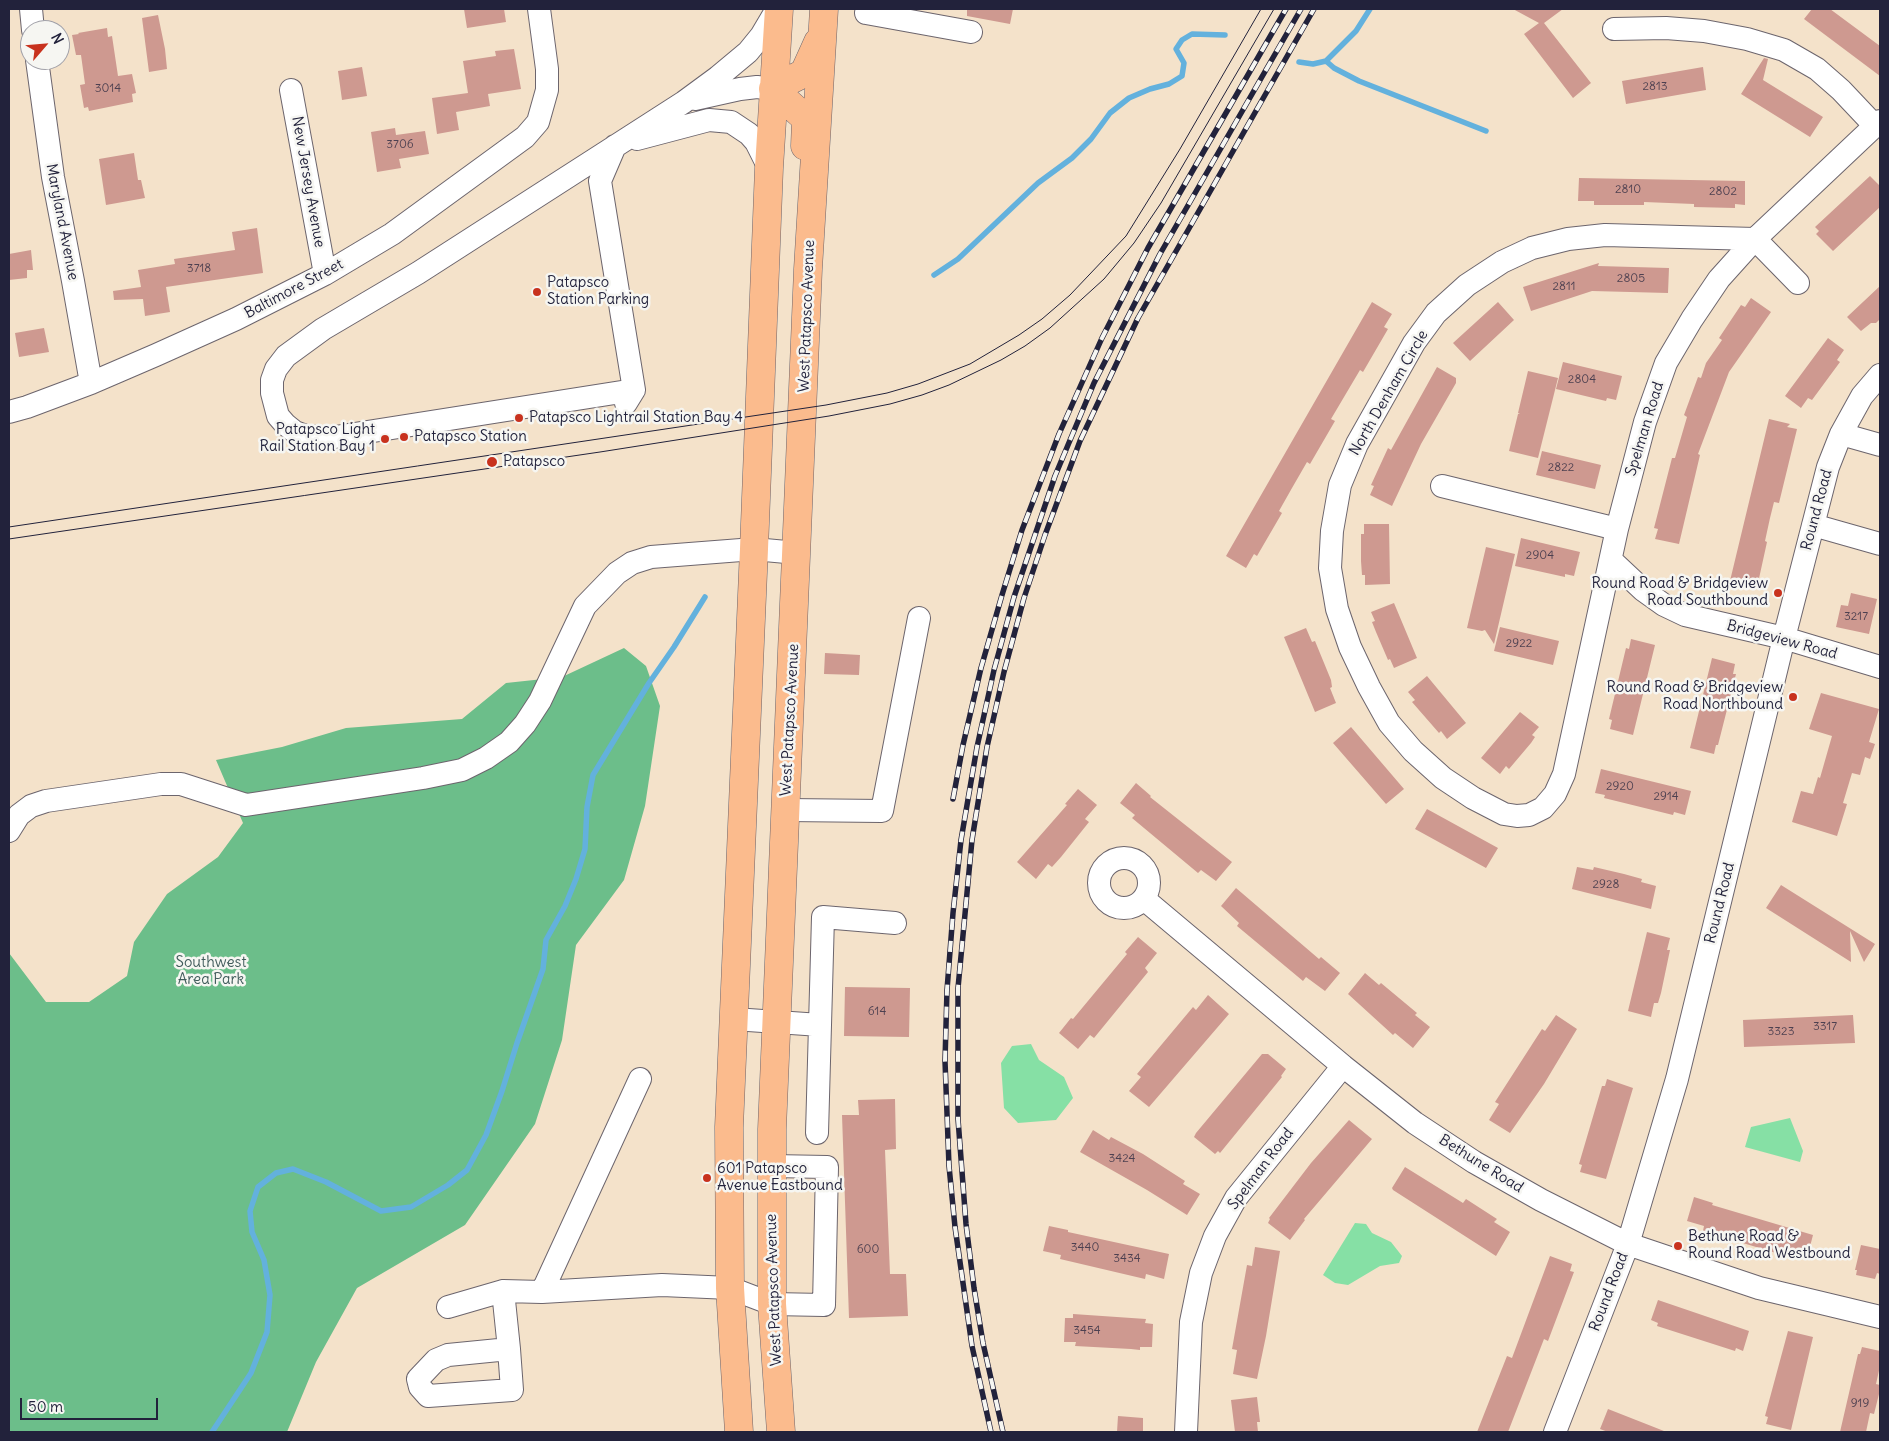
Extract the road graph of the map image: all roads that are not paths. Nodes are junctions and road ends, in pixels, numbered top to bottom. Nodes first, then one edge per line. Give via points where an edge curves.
1 (539, 9) edge
2 (778, 9) edge
3 (867, 9) edge
4 (824, 20) edge
5 (1614, 29) dead end
6 (970, 32) dead end
7 (38, 70) edge
8 (773, 89) junction
9 (291, 90) dead end
10 (684, 102) junction
11 (1878, 123) edge
12 (615, 146) junction
13 (769, 168) junction
14 (1755, 239) junction
15 (808, 269) junction
16 (325, 274) junction
17 (1798, 283) dead end
18 (1880, 375) edge
19 (91, 384) junction
20 (9, 412) edge
21 (1841, 434) junction
22 (1880, 445) edge
23 (1442, 486) dead end
24 (1813, 525) junction
25 (1617, 529) junction
26 (1880, 544) edge
27 (754, 550) junction
28 (797, 553) junction
29 (1611, 560) junction
30 (919, 618) dead end
31 (1784, 638) junction
32 (1880, 667) edge
33 (1544, 808) joint
34 (786, 810) junction
35 (9, 831) edge
36 (1144, 899) dead end
37 (896, 923) dead end
38 (734, 1019) junction
39 (776, 1022) junction
40 (820, 1025) junction
41 (1343, 1066) junction
42 (640, 1079) dead end
43 (817, 1133) dead end
44 (772, 1166) junction
45 (1628, 1244) junction
46 (730, 1288) junction
47 (503, 1291) junction
48 (542, 1292) junction
49 (772, 1304) junction
50 (448, 1307) dead end
51 (1880, 1316) edge
52 (508, 1349) dead end
53 (739, 1432) edge
54 (781, 1432) edge
55 (1186, 1432) edge
56 (1555, 1432) edge

1 - 16 street, Baltimore Street via 547,90 538,122 525,137 392,234
2 - 8 main road
2 - 10 street via 748,52
3 - 6 street via 866,13
4 - 8 main road via 804,73
4 - 15 main road, West Patapsco Avenue
5 - 11 street via 1704,31 1784,50 1817,70
7 - 19 street, Maryland Avenue via 53,177
8 - 10 street via 740,89
8 - 13 main road
8 - 15 main road via 806,120 801,248
9 - 16 street, New Jersey Avenue
10 - 12 street
11 - 14 street, Spelman Road
12 - 12 street via 418,273 323,329 286,356 272,380 274,403 281,420 306,436 341,437 634,390 600,181
12 - 13 street via 695,123 720,120 730,122 749,134
13 - 27 main road
14 - 17 street
14 - 25 street, Spelman Road via 1719,279 1666,364 1645,422
14 - 33 street, North Denham Circle via 1605,235 1568,239 1532,248 1502,262 1454,296 1436,313 1414,343 1357,444 1340,485 1330,568 1337,609 1350,647 1389,723 1443,778 1473,798 1504,814 1517,816
15 - 28 main road, West Patapsco Avenue
16 - 19 street, Baltimore Street via 236,320
18 - 21 street, Round Road via 1862,396
19 - 20 street, Baltimore Street
21 - 22 street
21 - 24 street, Round Road via 1828,467
23 - 25 street
24 - 26 street
24 - 31 street, Round Road
25 - 29 street, Spelman Road
27 - 28 street
27 - 35 street via 651,556 617,573 585,606 540,701 525,724 509,742 462,770 246,805 181,784 161,784 46,801 19,815
27 - 38 main road
28 - 34 main road, West Patapsco Avenue
29 - 31 street, Bridgeview Road via 1643,590 1685,615
29 - 33 street, Spelman Road via 1564,774
30 - 34 street via 882,812
31 - 32 street, Bridgeview Road
31 - 45 street, Round Road via 1677,1079
34 - 39 main road, West Patapsco Avenue
36 - 41 street, Bethune Road
37 - 40 street via 823,917
38 - 39 street
38 - 46 main road via 729,1127
39 - 40 street
39 - 44 main road, West Patapsco Avenue
40 - 43 street
41 - 45 street, Bethune Road via 1415,1122 1474,1162
41 - 55 street, Spelman Road via 1236,1198 1215,1236 1201,1273 1191,1322
42 - 48 street
44 - 49 main road, West Patapsco Avenue
44 - 49 street via 827,1168 824,1305
45 - 51 street, Bethune Road via 1759,1288
45 - 56 street, Round Road
46 - 48 street via 662,1285
46 - 49 street
46 - 53 main road
47 - 48 street
47 - 50 street
47 - 52 street
49 - 54 main road, West Patapsco Avenue

